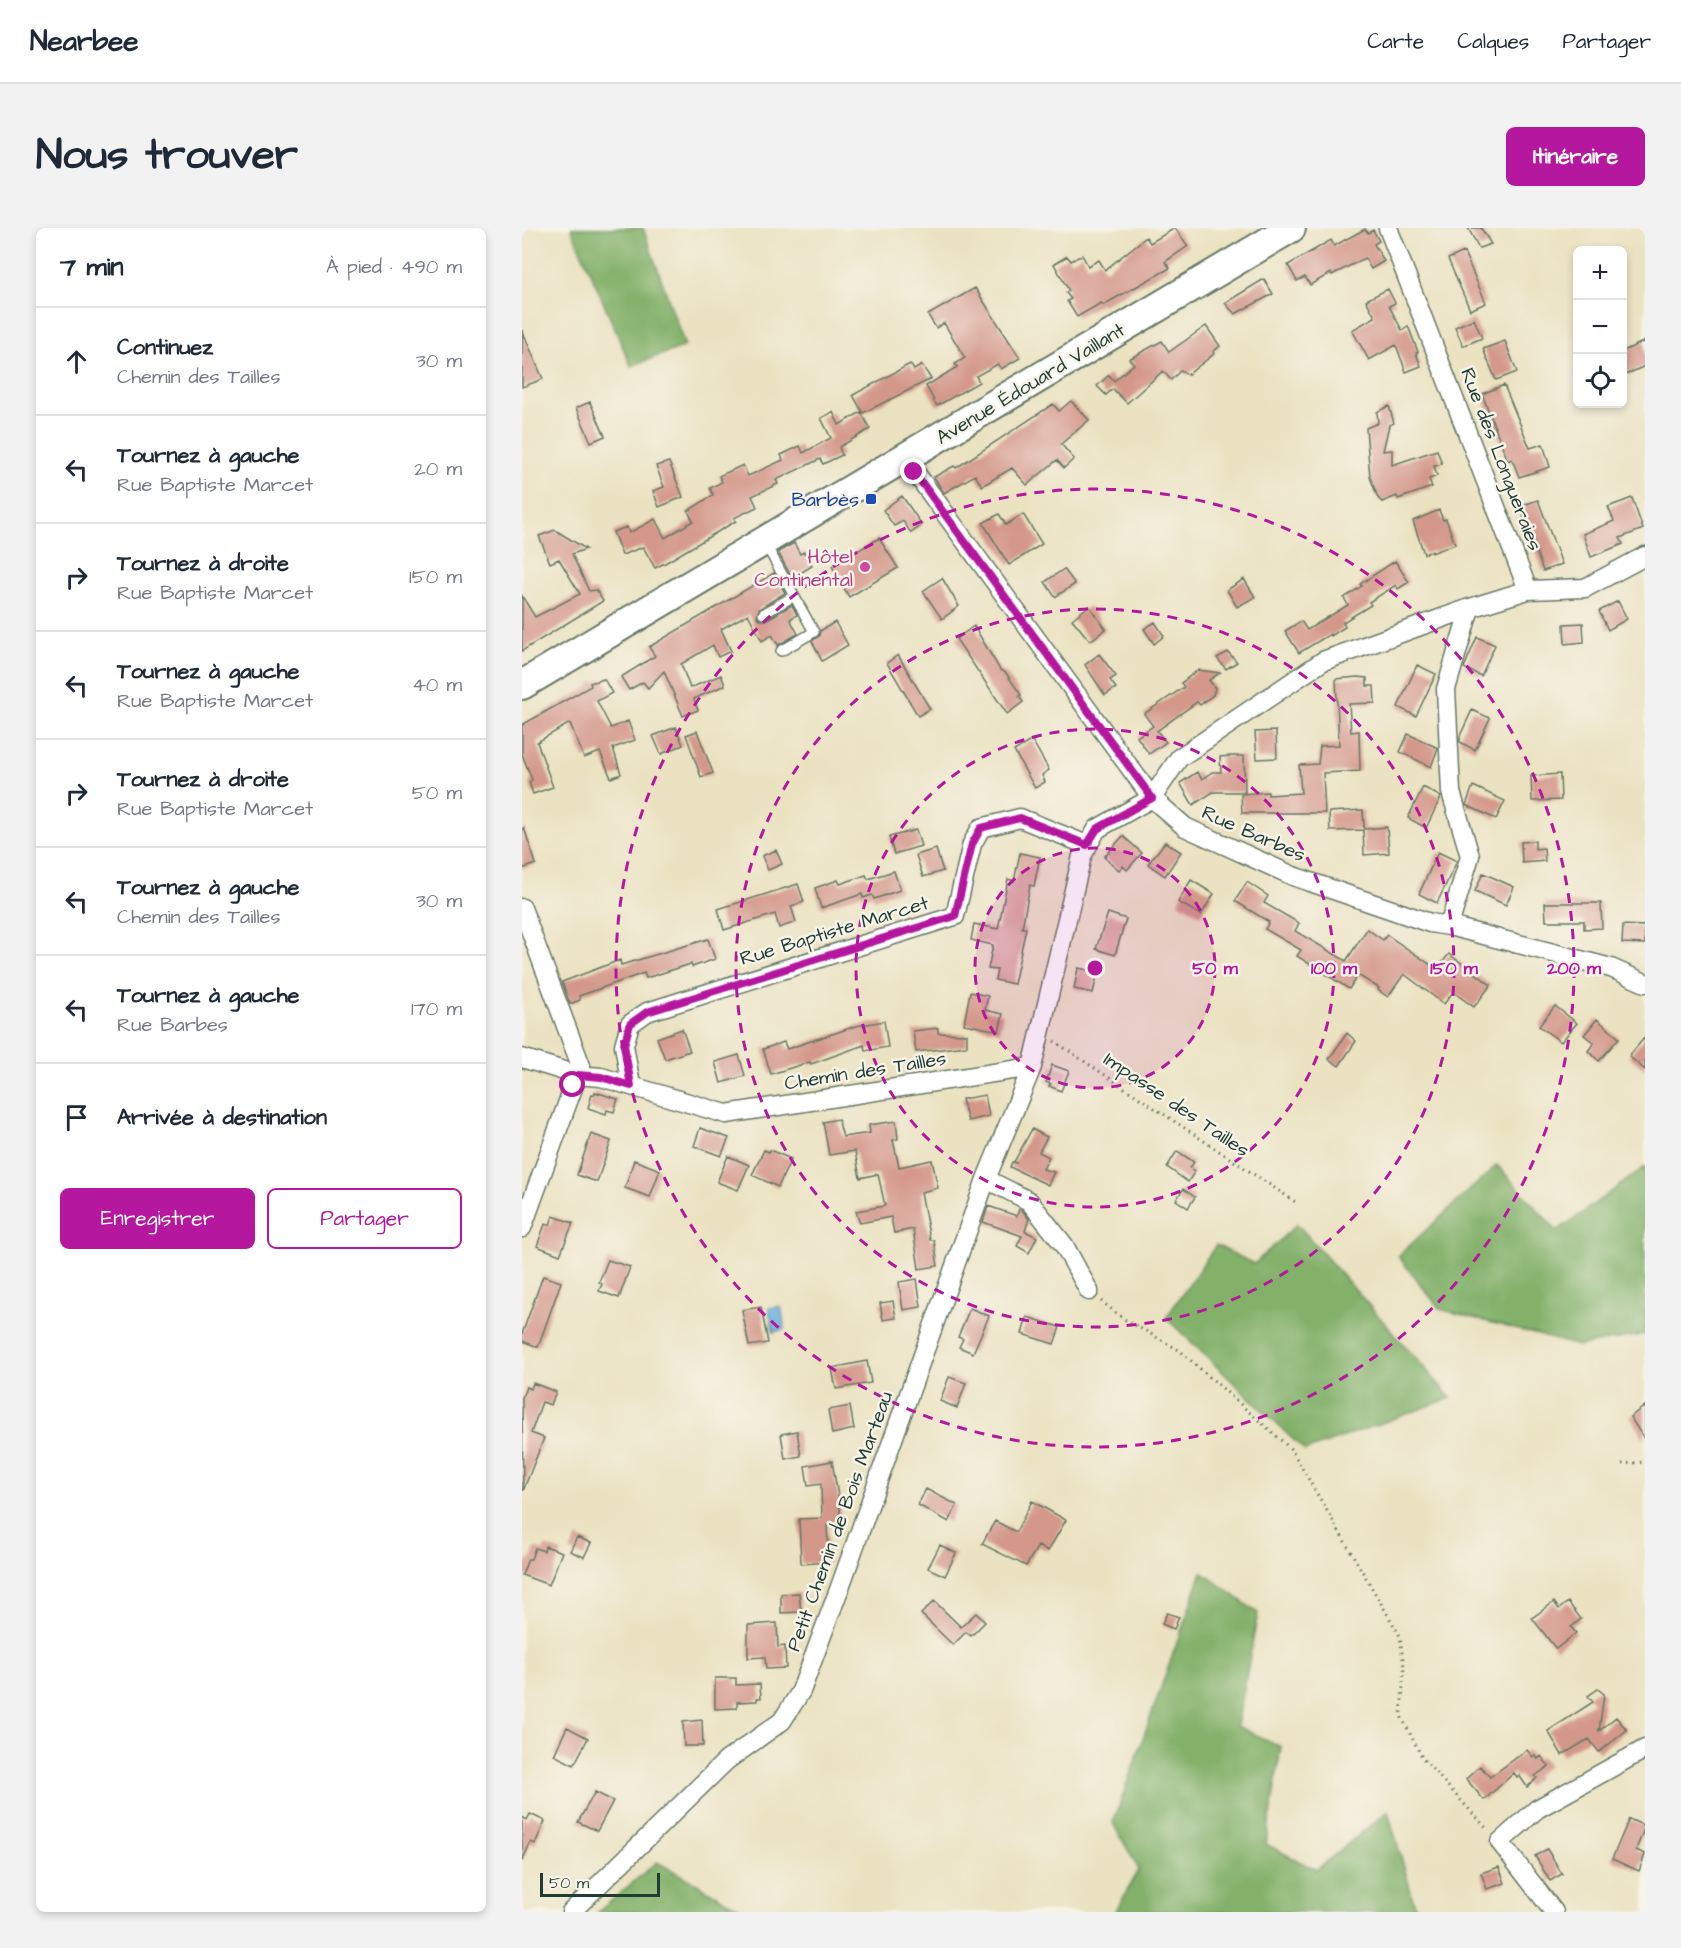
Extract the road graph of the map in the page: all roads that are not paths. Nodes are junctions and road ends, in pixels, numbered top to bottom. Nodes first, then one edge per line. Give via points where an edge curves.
1 (1291, 228) edge
2 (1388, 228) edge
3 (904, 458) junction
4 (764, 540) junction
5 (1645, 556) edge
6 (1528, 590) junction
7 (794, 596) junction
8 (1470, 608) junction
9 (763, 614) dead end
10 (781, 651) dead end
11 (522, 685) edge
12 (1152, 798) junction
13 (1087, 845) junction
14 (522, 908) edge
15 (1449, 926) junction
16 (1645, 983) edge
17 (522, 1058) edge
18 (1032, 1067) junction
19 (578, 1075) junction
20 (631, 1086) junction
21 (986, 1179) junction
22 (522, 1228) edge
23 (1089, 1291) road end
24 (1645, 1749) edge
25 (571, 1912) edge
26 (1554, 1912) edge

1 - 3 main road, Avenue Édouard Vaillant
2 - 6 street, Rue des Longueraies
3 - 4 main road, Avenue Édouard Vaillant
3 - 12 street, Rue Barbes
4 - 7 lane
4 - 11 main road, Avenue Édouard Vaillant
5 - 6 street via 1585,588
6 - 8 street
7 - 9 lane
7 - 10 lane via 814,632
8 - 12 street via 1323,661 1179,758
8 - 15 street via 1446,689 1451,792 1470,856
12 - 13 street via 1097,829
12 - 15 street, Rue Barbes via 1185,827 1293,876
13 - 18 street
13 - 20 street, Rue Baptiste Marcet via 1020,818 981,828 972,844 955,916 647,1012 630,1024 624,1045
14 - 19 street via 580,1066
15 - 16 street, Rue Barbes via 1611,968
17 - 19 street, Chemin des Tailles
18 - 20 street, Chemin des Tailles via 726,1114
18 - 21 street, Petit Chemin de Bois Marteau
19 - 20 street, Chemin des Tailles
19 - 22 street
21 - 23 street via 1029,1201 1064,1245
21 - 25 street, Petit Chemin de Bois Marteau via 801,1691 782,1721 726,1761
24 - 26 street via 1537,1809 1500,1842

